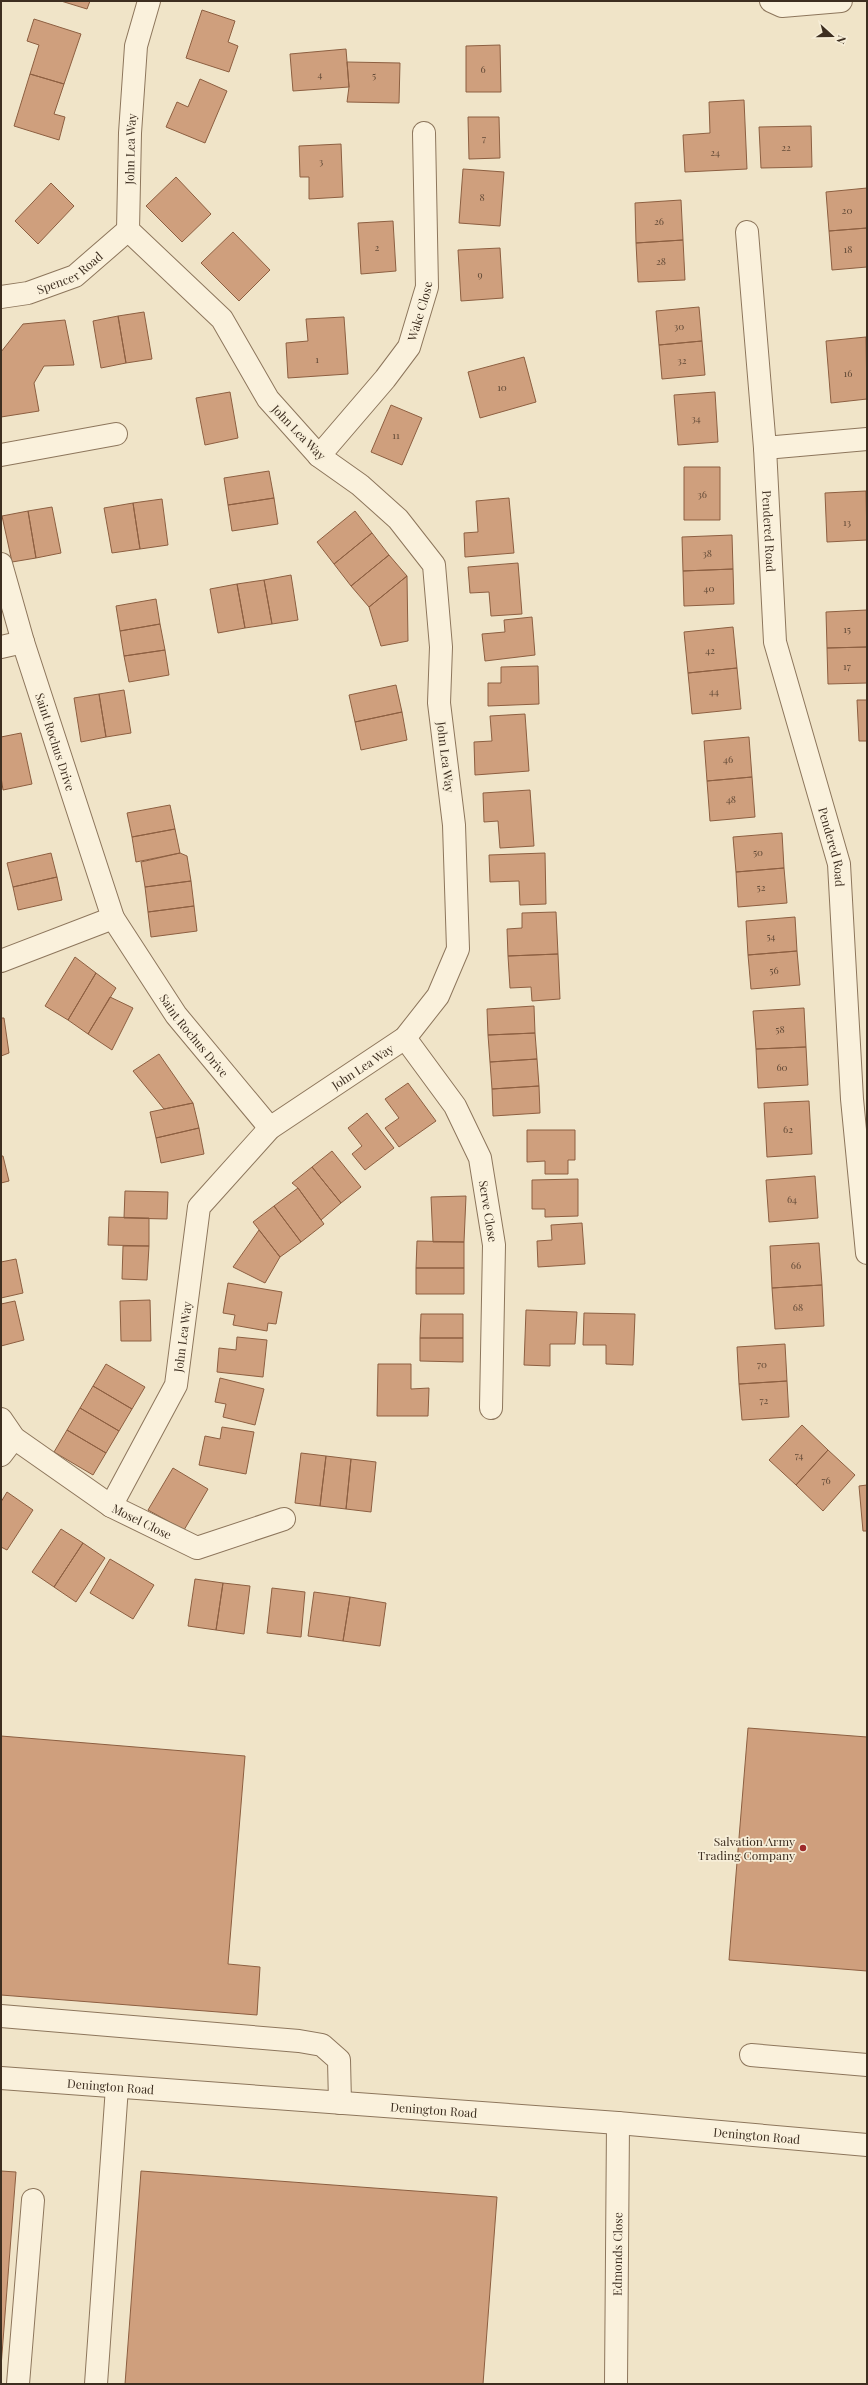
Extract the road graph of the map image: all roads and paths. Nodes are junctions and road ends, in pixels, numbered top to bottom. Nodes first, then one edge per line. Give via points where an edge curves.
1 (148, 1) edge
2 (771, 1) edge
3 (841, 1) edge
4 (424, 132) dead end
5 (128, 230) junction
6 (748, 232) dead end
7 (1, 297) edge
8 (116, 434) dead end
9 (867, 439) edge
10 (765, 448) junction
11 (1, 455) edge
12 (319, 456) junction
13 (1, 564) edge
14 (23, 642) junction
15 (1, 647) edge
16 (113, 918) junction
17 (1, 961) edge
18 (405, 1038) junction
19 (270, 1128) junction
20 (867, 1253) edge
21 (490, 1408) dead end
22 (1, 1419) edge
23 (14, 1438) junction
24 (1, 1455) edge
25 (111, 1506) junction
26 (284, 1519) dead end
27 (1, 2016) edge
28 (751, 2055) dead end
29 (867, 2065) edge
30 (1, 2078) edge
31 (117, 2086) junction
32 (340, 2103) junction
33 (618, 2123) junction
34 (867, 2145) edge
35 (33, 2200) dead end
36 (18, 2384) edge
37 (96, 2384) edge
38 (616, 2384) edge

1 - 5 street, John Lea Way via 136,46 130,133
2 - 3 street via 782,6
4 - 12 street, Wake Close via 427,288 421,312 409,347
5 - 7 street, Spencer Road via 75,276 28,294
5 - 12 street, John Lea Way via 222,319 268,399
6 - 10 street, Pendered Road
8 - 11 street
9 - 10 street
10 - 20 street, Pendered Road via 775,642 839,864 852,1099
12 - 18 street, John Lea Way via 360,485 398,519 434,565 441,647 439,703 454,825 458,949 438,996
13 - 14 street, Saint Rochus Drive
14 - 15 street
14 - 16 street, Saint Rochus Drive
16 - 17 street
16 - 19 street, Saint Rochus Drive via 176,1015
18 - 19 street, John Lea Way
18 - 21 street, Serve Close via 455,1106 480,1158 494,1246
19 - 25 street, John Lea Way via 199,1207 176,1384
22 - 23 street
23 - 24 street
23 - 25 street, Mosel Close
25 - 26 street, Mosel Close via 197,1548
27 - 32 street via 322,2045 339,2060
28 - 29 street
30 - 31 street, Denington Road
31 - 32 street, Denington Road
31 - 37 street
32 - 33 street, Denington Road
33 - 34 street, Denington Road
33 - 38 street, Edmonds Close
35 - 36 street

